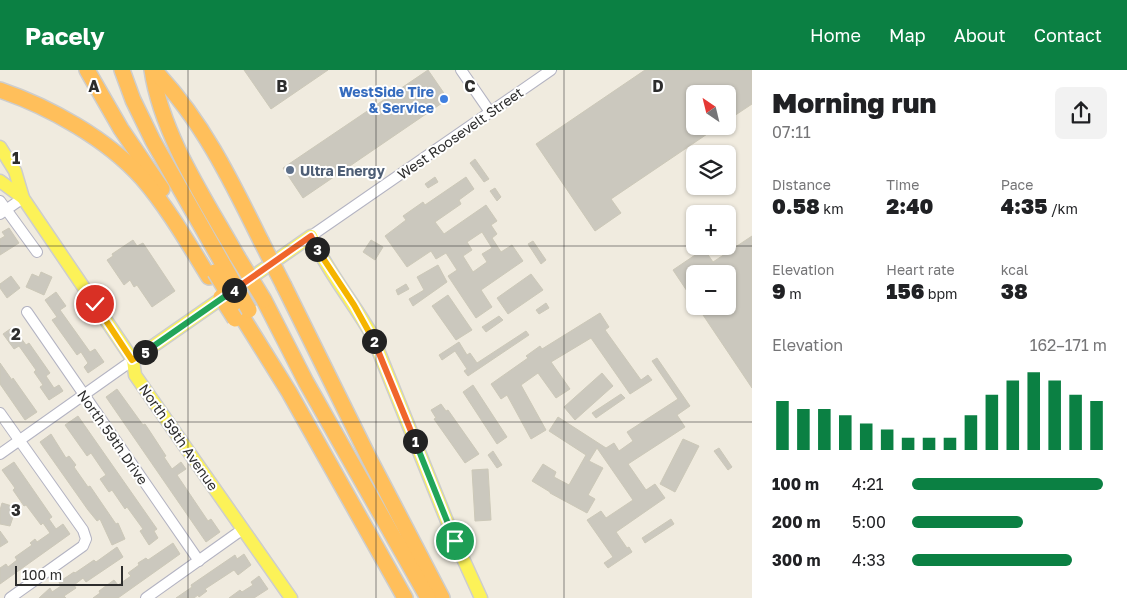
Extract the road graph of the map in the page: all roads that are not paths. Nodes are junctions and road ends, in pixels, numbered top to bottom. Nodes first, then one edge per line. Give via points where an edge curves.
1 (88, 70) edge
2 (122, 70) edge
3 (130, 70) edge
4 (153, 70) edge
5 (461, 70) edge
6 (551, 70) edge
7 (0, 90) edge
8 (490, 112) junction
9 (0, 147) edge
10 (0, 181) edge
11 (22, 198) junction
12 (2, 208) edge
13 (311, 236) junction
14 (38, 252) dead end
15 (224, 266) junction
16 (249, 310) junction
17 (27, 312) dead end
18 (132, 360) junction
19 (84, 395) junction
20 (0, 413) edge
21 (20, 441) junction
22 (0, 454) edge
23 (243, 529) junction
24 (199, 561) junction
25 (287, 597) edge
26 (10, 598) edge
27 (146, 598) edge
28 (406, 598) edge
29 (428, 598) edge
30 (442, 598) edge
31 (480, 598) edge

1 - 15 highway via 121,129
2 - 15 highway via 153,141
3 - 15 highway via 141,99
4 - 15 highway via 160,102
4 - 30 highway, bridge via 195,118 217,154
5 - 8 street
6 - 8 street, West Roosevelt Street
7 - 15 highway via 61,117 134,169 164,207
8 - 13 street, West Roosevelt Street
9 - 11 main road, North 59th Avenue via 15,171
10 - 11 main road, North 59th Avenue
11 - 12 street
11 - 18 main road, North 59th Avenue
12 - 14 street
13 - 18 main road, West Roosevelt Street
13 - 31 main road via 372,336
15 - 16 highway, bridge
16 - 28 highway via 289,392
16 - 29 highway via 306,382
17 - 19 street, North 59th Drive
18 - 19 street, West Roosevelt Street
18 - 23 main road, North 59th Avenue via 135,375
19 - 21 street, West Roosevelt Street
19 - 24 street, North 59th Drive
20 - 21 street
21 - 22 street, West Roosevelt Street
21 - 26 street via 83,530 86,539 83,546
23 - 24 street
23 - 25 main road, North 59th Avenue
24 - 27 street

